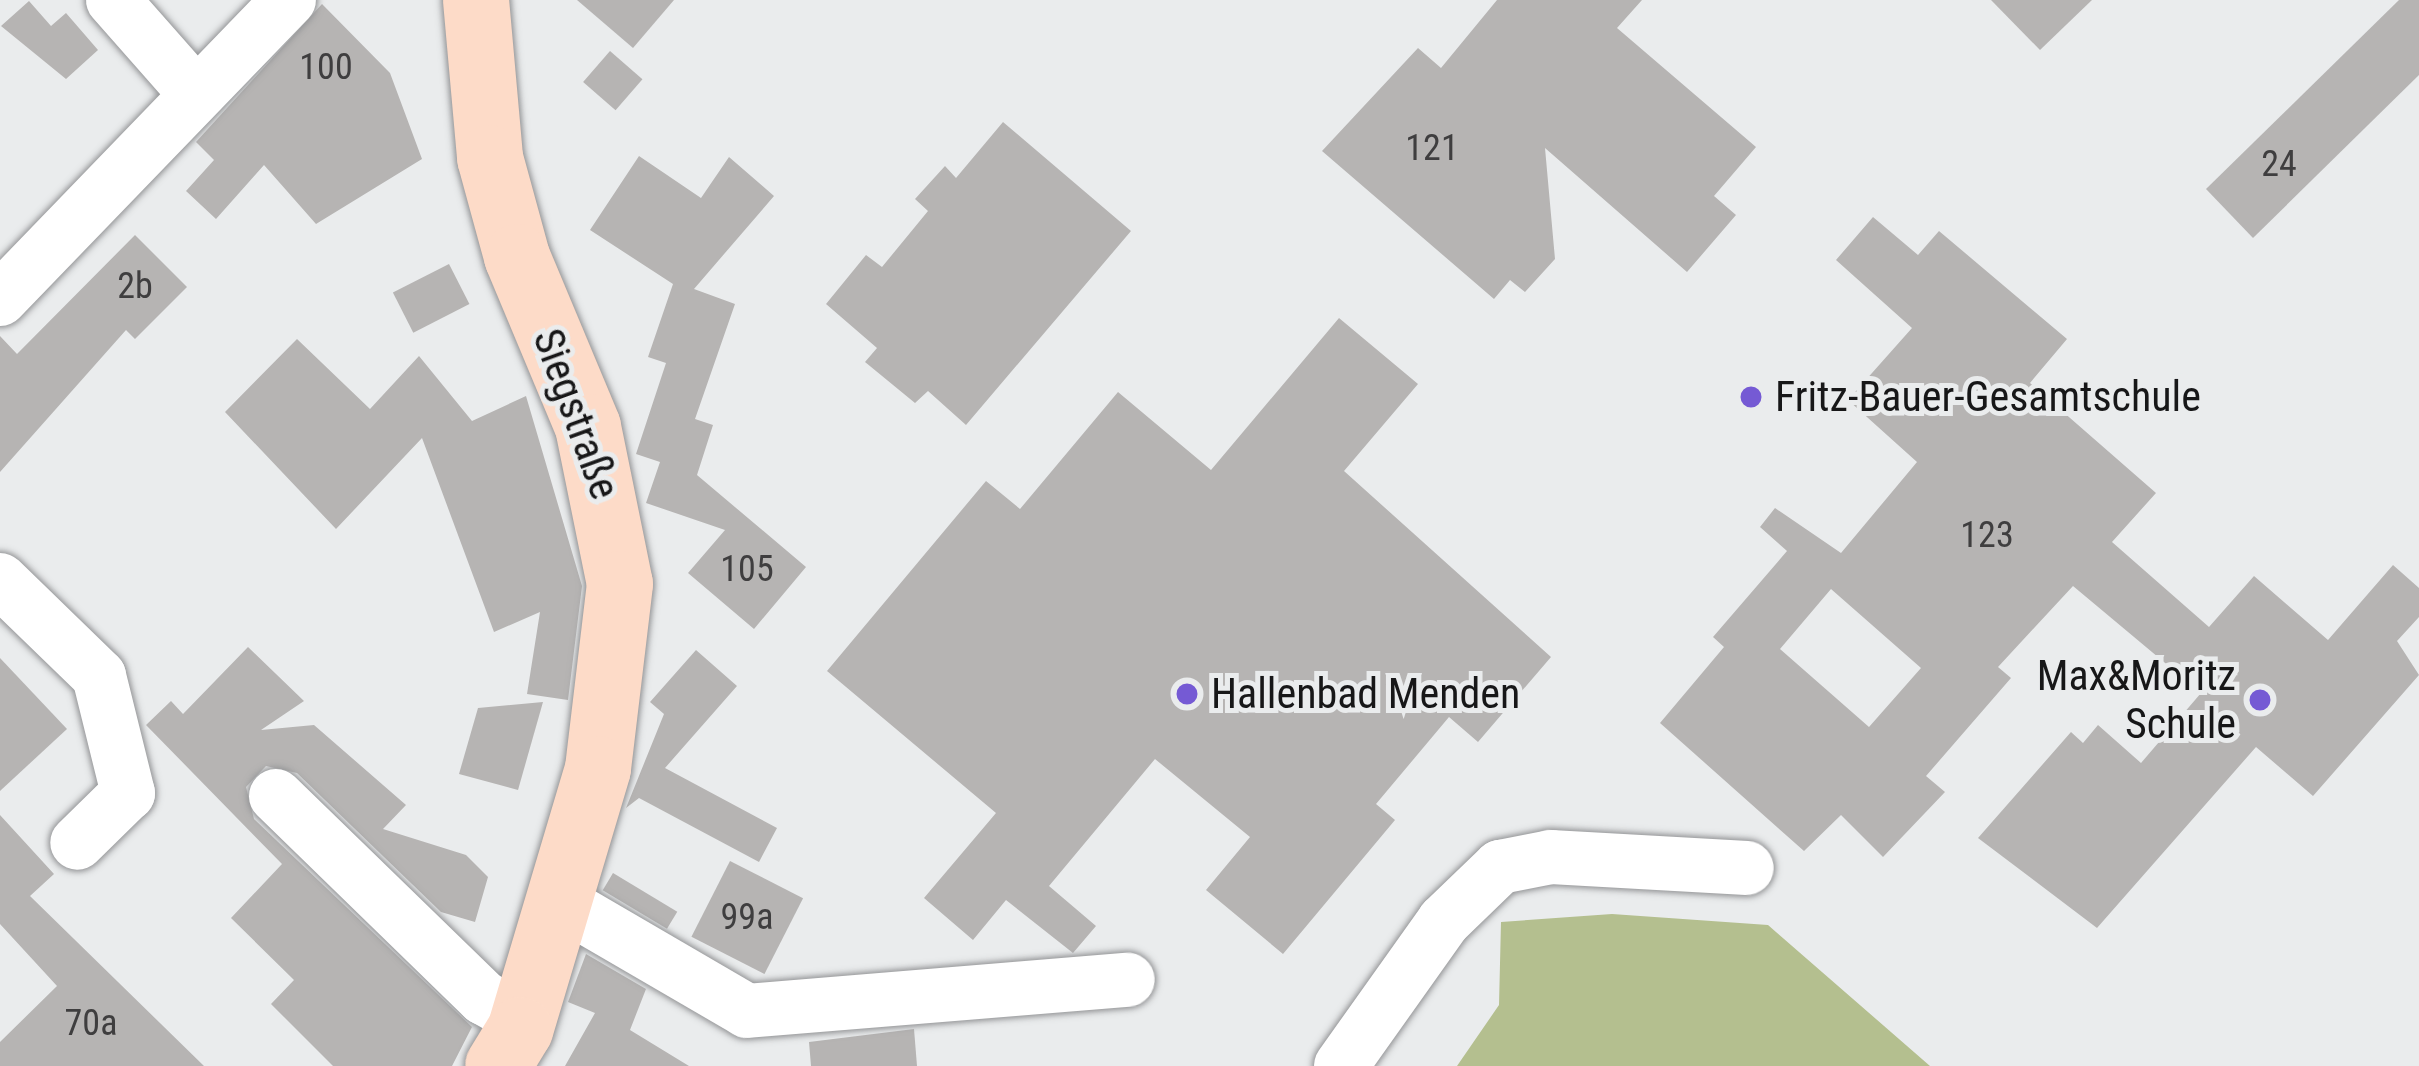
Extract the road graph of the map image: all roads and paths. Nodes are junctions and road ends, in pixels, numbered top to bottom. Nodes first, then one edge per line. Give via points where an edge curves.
1 (112, 0) edge
2 (289, 0) edge
3 (476, 0) edge
4 (195, 93) junction
5 (0, 299) edge
6 (0, 580) edge
7 (276, 796) dead end
8 (77, 843) dead end
9 (1748, 868) dead end
10 (560, 902) junction
11 (1128, 980) dead end
12 (511, 1043) edge
13 (1342, 1066) edge

1 - 4 street
2 - 4 street
3 - 10 main road, Siegstraße via 490,158 517,257 588,427 620,584 617,676
4 - 5 street
6 - 8 street via 99,676 128,794
7 - 12 street via 484,998
9 - 13 street via 1551,856 1500,867 1444,921
10 - 11 street via 747,1011
10 - 12 main road, Siegstraße

